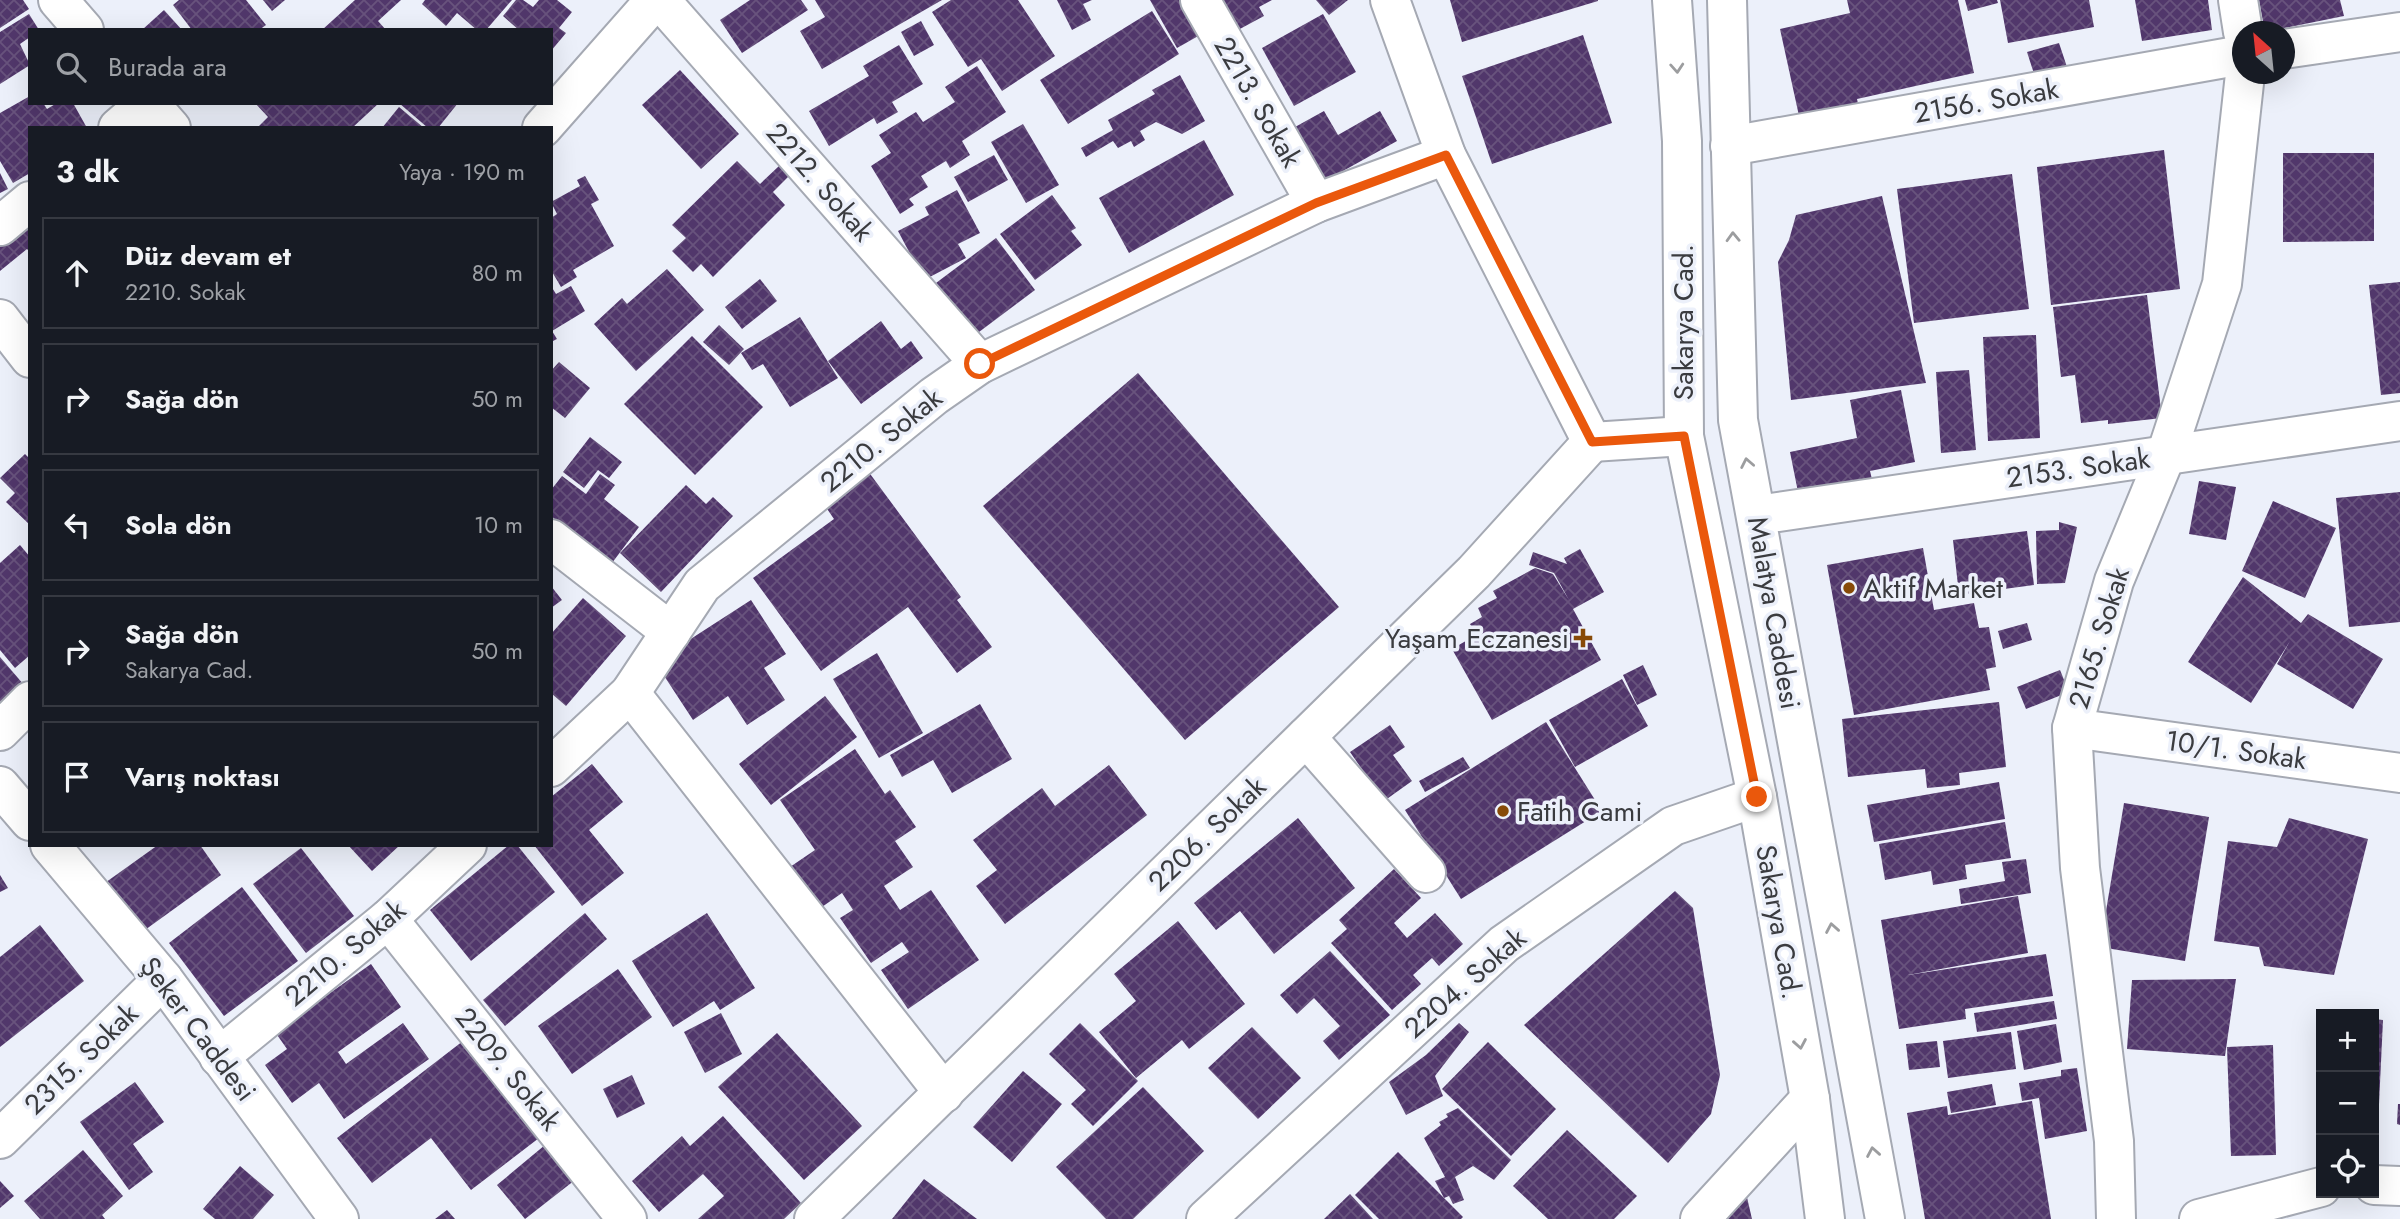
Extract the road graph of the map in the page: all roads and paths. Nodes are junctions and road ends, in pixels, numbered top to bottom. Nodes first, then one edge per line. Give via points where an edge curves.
1 (58, 0) edge
2 (658, 0) edge
3 (1200, 0) edge
4 (1390, 0) edge
5 (1672, 0) edge
6 (1727, 0) edge
7 (2238, 0) edge
8 (2241, 21) edge
9 (83, 28) edge
10 (2400, 32) edge
11 (2295, 47) edge
12 (2232, 57) edge
13 (2244, 84) edge
14 (146, 105) edge
15 (150, 105) edge
16 (120, 126) edge
17 (169, 126) edge
18 (544, 126) edge
19 (1730, 146) junction
20 (1446, 155) junction
21 (28, 203) edge
22 (1316, 203) junction
23 (0, 226) edge
24 (0, 319) edge
25 (28, 355) edge
26 (980, 364) junction
27 (2400, 421) edge
28 (1684, 436) junction
29 (1592, 442) junction
30 (2166, 455) junction
31 (1757, 515) junction
32 (553, 541) edge
33 (671, 632) junction
34 (630, 693) junction
35 (28, 703) edge
36 (2072, 728) junction
37 (0, 731) edge
38 (1306, 737) junction
39 (553, 764) edge
40 (2400, 773) edge
41 (0, 786) edge
42 (1757, 797) junction
43 (28, 819) edge
44 (52, 847) edge
45 (465, 847) edge
46 (1426, 873) dead end
47 (388, 919) junction
48 (163, 979) junction
49 (219, 1057) junction
50 (944, 1093) junction
51 (1810, 1099) junction
52 (0, 1139) edge
53 (2379, 1185) edge
54 (2400, 1186) edge
55 (2316, 1187) edge
56 (339, 1219) edge
57 (627, 1219) edge
58 (814, 1219) edge
59 (1206, 1219) edge
60 (1700, 1219) edge
61 (1825, 1219) edge
62 (1885, 1219) edge
63 (2116, 1219) edge
64 (2199, 1219) edge

1 - 9 street
2 - 18 street
2 - 26 street, 2212. Sokak
3 - 22 street, 2213. Sokak
4 - 20 street
5 -> 28 street, Sakarya Cad. via 1682,141
6 - 19 street, Malatya Caddesi
7 - 8 street
10 - 11 street
12 - 19 street, 2156. Sokak
13 - 30 street, 2165. Sokak via 2222,284
14 - 16 street
15 - 17 street
31 -> 19 street, Malatya Caddesi via 1738,420
20 - 22 street, 2210. Sokak
20 - 29 street
21 - 23 street
22 - 26 street, 2210. Sokak
24 - 25 street
26 - 33 street, 2210. Sokak via 702,584
27 - 30 street, 2153. Sokak
28 - 29 street
28 - 42 street, Sakarya Cad.
29 - 38 street, 2206. Sokak via 1474,572
30 - 31 street, 2153. Sokak
30 - 36 street, 2165. Sokak via 2114,582
62 -> 31 street, Malatya Caddesi
32 - 33 street
33 - 34 street, 2210. Sokak
34 - 39 street, 2210. Sokak
34 - 50 street
35 - 37 street
36 - 40 street, 10/1. Sokak
36 - 63 street, 2165. Sokak via 2080,868 2114,1141
38 - 46 street
38 - 50 street, 2206. Sokak
41 - 43 street
42 -> 51 street, Sakarya Cad.
42 - 59 street, 2204. Sokak via 1673,825 1504,944
44 - 48 street, Şeker Caddesi
45 - 47 street, 2210. Sokak
47 - 49 street, 2210. Sokak
47 - 57 street, 2209. Sokak
48 - 49 street, Şeker Caddesi
48 - 52 street, 2315. Sokak
49 - 56 street, Şeker Caddesi
50 - 58 street, 2206. Sokak
51 - 60 street
51 - 61 street, Sakarya Cad.
53 - 54 street
55 - 64 street

